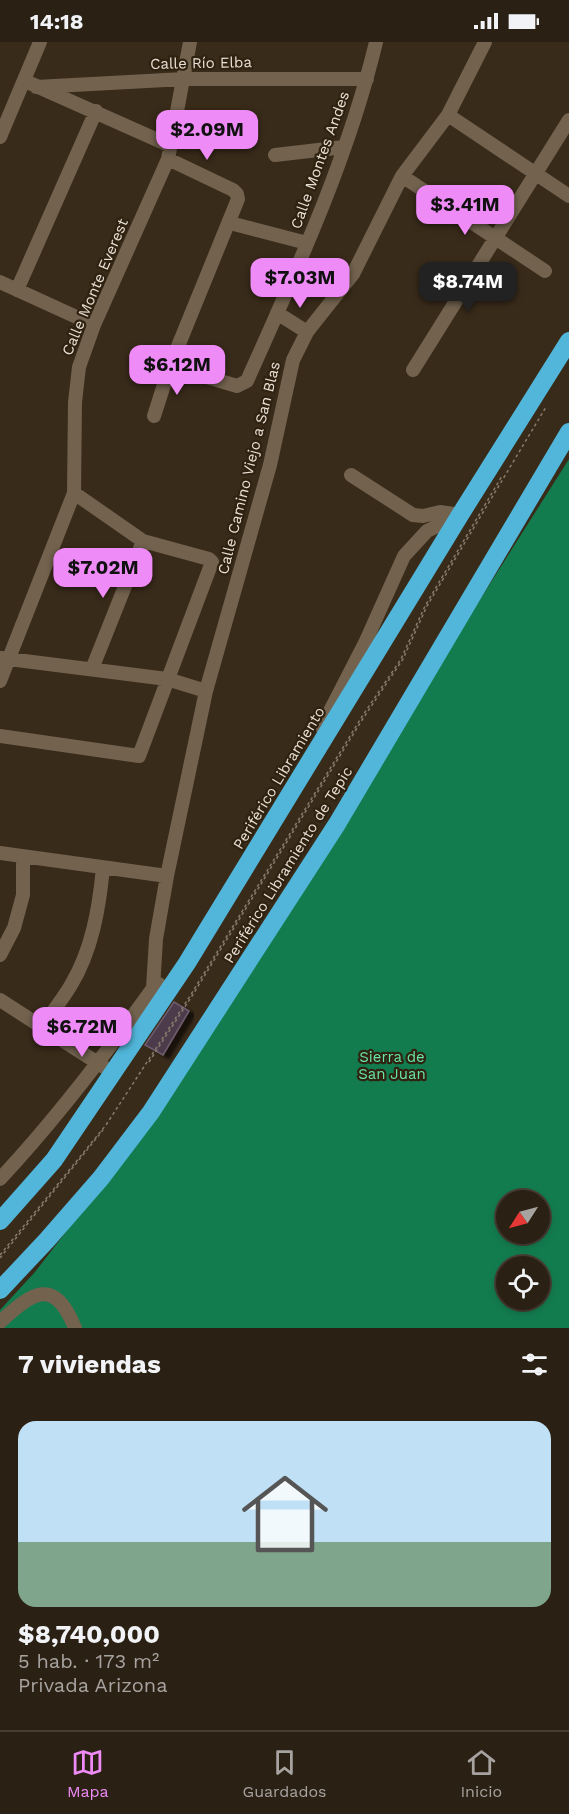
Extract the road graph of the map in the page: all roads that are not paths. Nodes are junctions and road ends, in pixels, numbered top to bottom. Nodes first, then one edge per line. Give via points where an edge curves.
1 (40, 42) edge
2 (190, 42) edge
3 (376, 42) edge
4 (485, 42) edge
5 (184, 79) junction
6 (367, 79) junction
7 (30, 84) junction
8 (96, 111) junction
9 (448, 115) junction
10 (569, 120) edge
11 (0, 137) edge
12 (344, 147) junction
13 (169, 153) junction
14 (275, 154) dead end
15 (536, 174) junction
16 (402, 176) junction
17 (569, 196) edge
18 (230, 223) junction
19 (496, 238) junction
20 (307, 243) junction
21 (545, 271) dead end
22 (0, 282) edge
23 (17, 290) junction
24 (277, 313) junction
25 (94, 325) junction
26 (307, 332) junction
27 (569, 341) edge
28 (170, 366) junction
29 (413, 370) dead end
30 (154, 416) dead end
31 (568, 434) edge
32 (351, 475) dead end
33 (74, 494) junction
34 (460, 515) junction
35 (143, 541) junction
36 (4, 658) edge
37 (92, 669) junction
38 (166, 680) junction
39 (0, 681) edge
40 (206, 691) junction
41 (0, 736) edge
42 (315, 753) junction
43 (0, 853) edge
44 (23, 857) junction
45 (103, 868) junction
46 (167, 876) junction
47 (0, 955) edge
48 (187, 963) junction
49 (153, 988) junction
50 (0, 1000) edge
51 (41, 1028) junction
52 (98, 1064) junction
53 (114, 1074) junction
54 (0, 1179) edge
55 (0, 1221) edge
56 (0, 1290) edge
57 (0, 1322) edge
58 (75, 1328) edge

1 - 7 street
2 - 5 street, Calle Monte Everest
3 - 6 street, Calle Montes Andes
4 - 9 street, Calle Camino Viejo a San Blas
5 - 6 street, Calle Río Elba
5 - 7 street, Calle Río Elba
5 - 13 street, Calle Monte Everest
6 - 12 street, Calle Montes Andes
7 - 8 street
7 - 11 street
8 - 13 street
8 - 23 street
9 - 15 street
9 - 16 street, Calle Camino Viejo a San Blas
10 - 15 street
12 - 14 street
12 - 20 street, Calle Montes Andes
13 - 18 street via 237,194
13 - 25 street, Calle Monte Everest
15 - 17 street
15 - 19 street
16 - 19 street
16 - 26 street, Calle Camino Viejo a San Blas via 353,274
18 - 20 street
18 - 28 street
19 - 21 street
19 - 29 street
20 - 24 street, Calle Montes Andes
22 - 23 street
23 - 25 street
24 - 26 street
24 - 28 street, Calle Montes Andes via 247,381 242,384 237,386
25 - 33 street, Calle Monte Everest via 79,367
26 - 40 street, Calle Camino Viejo a San Blas via 293,360 270,465
27 - 34 highway, Periférico Libramiento
28 - 30 street
31 - 56 highway, Periférico Libramiento de Tepic via 337,824 151,1112 101,1178
32 - 34 street via 414,515
33 - 35 street
33 - 36 street, Calle Monte Everest
34 - 42 highway, Periférico Libramiento
34 - 42 street via 427,531 404,556 327,717
35 - 37 street
35 - 38 street via 212,562
36 - 37 street
36 - 39 street, Calle Monte Everest
37 - 38 street
38 - 40 street
38 - 41 street via 139,756
40 - 46 street, Calle Camino Viejo a San Blas
42 - 48 highway, Periférico Libramiento
43 - 44 street
44 - 45 street
44 - 47 street via 23,895 14,928
45 - 46 street
45 - 51 street via 90,944 71,984
46 - 49 street, Calle Camino Viejo a San Blas via 156,939
48 - 49 street
48 - 53 highway, Periférico Libramiento
49 - 52 street
50 - 51 street
51 - 52 street
52 - 53 street
52 - 54 street via 44,1132
53 - 55 highway, Periférico Libramiento via 54,1160
57 - 58 street via 31,1296 43,1294 56,1297 67,1308

